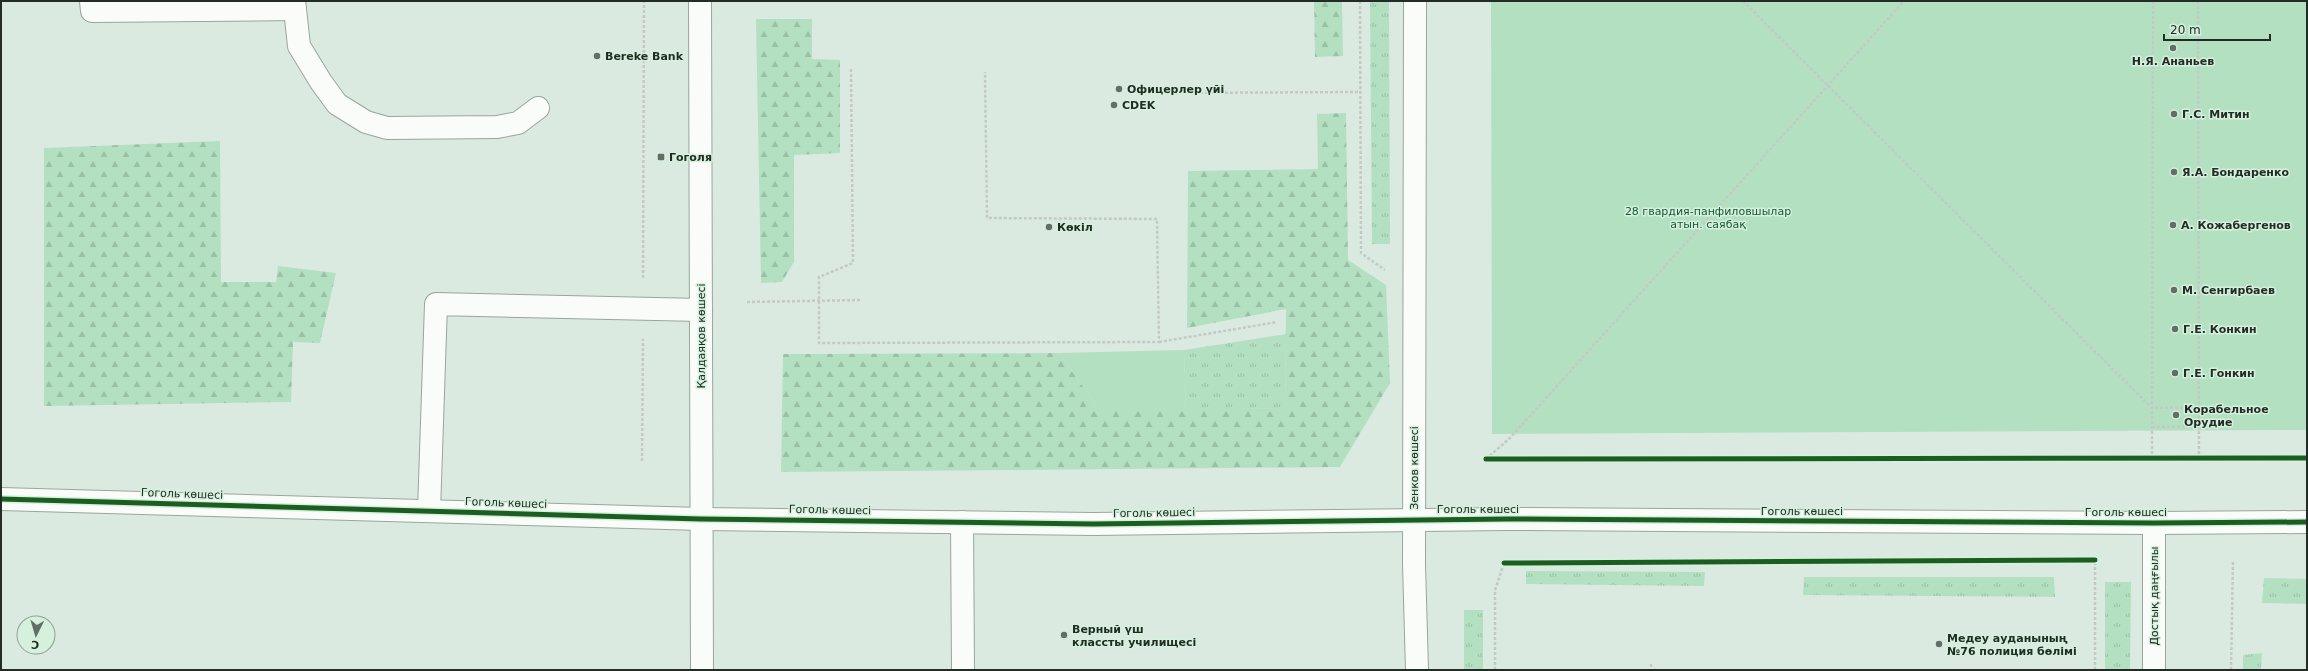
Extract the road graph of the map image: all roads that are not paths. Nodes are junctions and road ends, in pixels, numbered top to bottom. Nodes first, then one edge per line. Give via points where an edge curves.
1 (91, 1) edge
2 (700, 1) edge
3 (1415, 1) edge
4 (294, 5) edge
5 (538, 108) dead end
6 (701, 310) junction
7 (1, 499) edge
8 (429, 511) junction
9 (701, 519) junction
10 (1414, 520) junction
11 (962, 522) junction
12 (2307, 522) edge
13 (2154, 523) junction
14 (702, 670) edge
15 (963, 670) edge
16 (1417, 670) edge
17 (2154, 670) edge

1 - 4 street via 92,11
2 - 6 street, Қалдаяқов көшесі
3 - 10 street, Зенков көшесі
4 - 5 street via 299,46 320,82 337,104 366,122 386,128 497,127 518,123
6 - 8 street via 436,304
6 - 9 street, Қалдаяқов көшесі
7 - 8 street, Гоголь көшесі
8 - 9 street, Гоголь көшесі
9 - 11 street, Гоголь көшесі
9 - 14 street, Қалдаяқов көшесі
10 - 11 street, Гоголь көшесі via 1093,524
10 - 13 street, Гоголь көшесі
10 - 16 street, Зенков көшесі
11 - 15 street
12 - 13 street, Гоголь көшесі
13 - 17 street, Достық даңғылы

